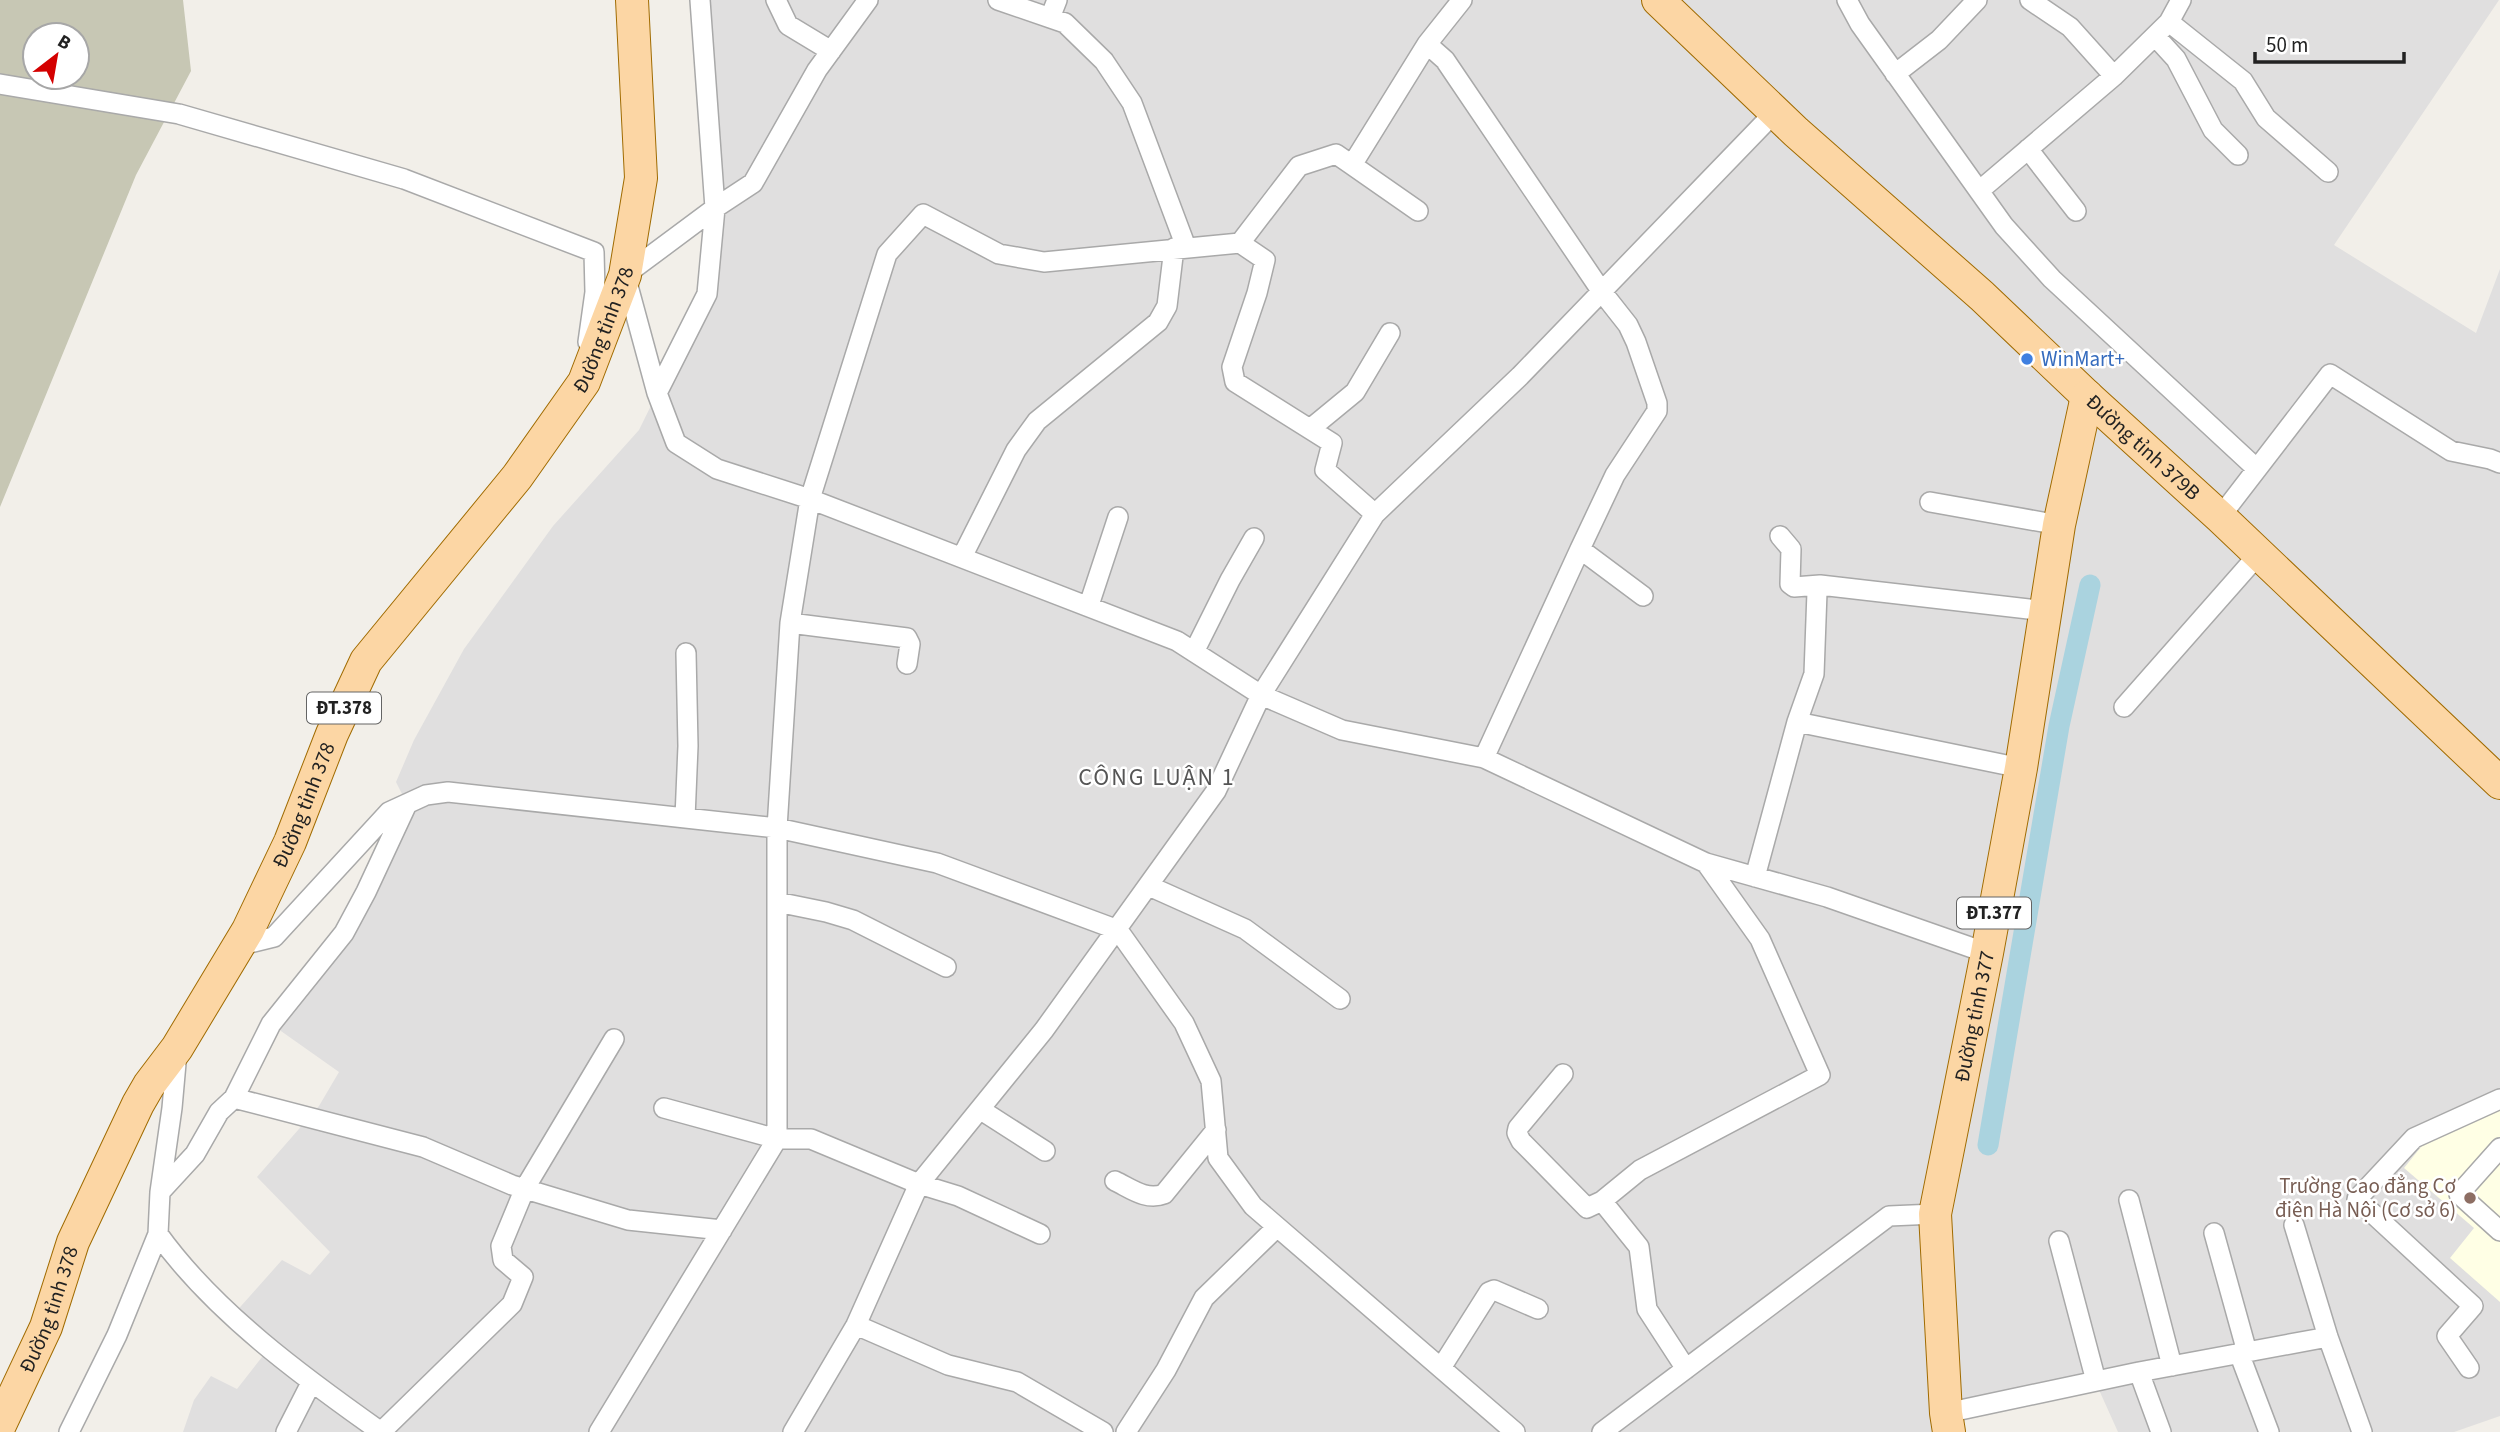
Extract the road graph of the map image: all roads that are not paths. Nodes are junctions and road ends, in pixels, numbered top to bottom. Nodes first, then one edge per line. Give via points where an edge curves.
1 (632, 0) edge
2 (700, 0) edge
3 (776, 0) edge
4 (868, 0) edge
5 (998, 0) edge
6 (1462, 0) edge
7 (1658, 0) edge
8 (1847, 0) edge
9 (1977, 0) edge
10 (2030, 0) edge
11 (2181, 0) edge
12 (1054, 9) edge
13 (2169, 22) junction
14 (2155, 36) junction
15 (1427, 44) junction
16 (831, 51) junction
17 (1895, 74) junction
18 (2115, 76) junction
19 (0, 84) edge
20 (1775, 112) junction
21 (2028, 149) junction
22 (2238, 155) dead end
23 (1352, 166) junction
24 (2328, 172) dead end
25 (1979, 191) junction
26 (715, 208) junction
27 (2076, 211) dead end
28 (1418, 212) dead end
29 (1240, 243) junction
30 (1180, 248) junction
31 (625, 275) junction
32 (1602, 292) junction
33 (1390, 333) dead end
34 (584, 382) junction
35 (657, 393) junction
36 (2087, 396) junction
37 (1310, 429) junction
38 (2500, 463) edge
39 (2257, 469) junction
40 (810, 499) junction
41 (1930, 502) dead end
42 (1376, 514) junction
43 (1118, 517) dead end
44 (2220, 517) junction
45 (2059, 525) junction
46 (1780, 537) dead end
47 (1254, 538) dead end
48 (1580, 549) junction
49 (2258, 555) junction
50 (962, 557) junction
51 (1820, 586) junction
52 (1643, 596) dead end
53 (1089, 606) junction
54 (2046, 611) junction
55 (790, 624) junction
56 (1194, 652) junction
57 (686, 653) dead end
58 (907, 664) dead end
59 (1261, 695) junction
60 (2123, 707) dead end
61 (1797, 722) junction
62 (1484, 758) junction
63 (2021, 768) junction
64 (2500, 783) edge
65 (407, 804) junction
66 (685, 818) junction
67 (777, 828) junction
68 (1706, 863) junction
69 (1755, 877) junction
70 (1149, 886) junction
71 (777, 902) junction
72 (1118, 930) junction
73 (237, 946) junction
74 (1987, 953) junction
75 (946, 967) dead end
76 (1340, 999) dead end
77 (614, 1040) dead end
78 (177, 1048) junction
79 (1563, 1074) dead end
80 (234, 1098) junction
81 (2500, 1099) edge
82 (664, 1108) dead end
83 (981, 1110) junction
84 (1216, 1130) junction
85 (777, 1139) junction
86 (2500, 1148) edge
87 (1045, 1151) dead end
88 (1115, 1181) dead end
89 (919, 1184) junction
90 (525, 1188) junction
91 (160, 1192) junction
92 (2129, 1200) dead end
93 (1602, 1201) junction
94 (1935, 1213) junction
95 (2294, 1225) dead end
96 (1277, 1227) junction
97 (722, 1230) junction
98 (2500, 1231) edge
99 (2214, 1233) dead end
100 (158, 1234) junction
101 (1040, 1234) dead end
102 (2059, 1241) dead end
103 (1538, 1309) dead end
104 (856, 1325) junction
105 (2328, 1337) junction
106 (2243, 1353) junction
107 (2172, 1366) junction
108 (1441, 1368) junction
109 (2469, 1368) dead end
110 (1686, 1369) junction
111 (2139, 1372) junction
112 (2096, 1381) junction
113 (311, 1383) junction
114 (1947, 1422) edge
115 (0, 1425) edge
116 (69, 1432) edge
117 (286, 1432) edge
118 (599, 1432) edge
119 (793, 1432) edge
120 (1102, 1432) edge
121 (1126, 1432) edge
122 (1515, 1432) edge
123 (1602, 1432) edge
124 (2161, 1432) edge
125 (2269, 1432) edge
126 (2362, 1432) edge

1 - 31 main road, Đường tỉnh 378 / ĐT.378 via 641,178
2 - 26 street
3 - 16 street via 788,25
4 - 16 street
5 - 12 street
6 - 15 street
7 - 20 main road, Đường tỉnh 379B
8 - 17 street
9 - 17 street via 1939,40
10 - 18 street via 2070,27
11 - 13 street
12 - 30 street via 1104,61 1132,103
13 - 14 street
13 - 24 street via 2243,81 2266,118
14 - 18 street
14 - 22 street via 2176,59 2213,130
15 - 23 street
15 - 32 street via 1445,60
16 - 26 street via 753,183
17 - 25 street
18 - 21 street
19 - 34 street via 192,118 404,179 594,252 595,292
20 - 32 street
20 - 36 main road, Đường tỉnh 379B
21 - 25 street
21 - 27 street
23 - 28 street
23 - 29 street via 1335,154 1299,166
25 - 39 street via 2052,279
26 - 31 street
26 - 35 street via 706,294
29 - 30 street
29 - 37 street via 1265,260 1232,367 1235,382
30 - 40 street via 1044,262 999,254 923,214 887,254
30 - 50 street via 1167,306 1157,322 1037,421 1016,450
31 - 34 main road, Đường tỉnh 378 / ĐT.378
31 - 35 street
32 - 42 street
32 - 48 street via 1636,342 1657,411 1615,475
33 - 37 street via 1355,392
34 - 73 main road, Đường tỉnh 378 / ĐT.378 via 517,477 366,660 290,842
35 - 40 street via 676,443 717,470
36 - 44 main road, Đường tỉnh 379B
36 - 45 main road, Đường tỉnh 377 / ĐT.377
37 - 42 street via 1332,443 1325,470
38 - 39 street via 2451,451 2330,374
39 - 44 street
40 - 50 street
40 - 55 street
41 - 45 street
42 - 59 street
43 - 53 street
44 - 49 main road, Đường tỉnh 379B
45 - 54 main road, Đường tỉnh 377 / ĐT.377
46 - 51 street via 1791,549 1790,583 1794,587
47 - 56 street
48 - 52 street
48 - 62 street
49 - 60 street
49 - 64 main road, Đường tỉnh 379B
50 - 53 street
51 - 54 street
51 - 61 street via 1814,674
53 - 56 street
54 - 63 main road, Đường tỉnh 377 / ĐT.377
55 - 58 street via 907,638
55 - 67 street
56 - 59 street
57 - 66 street
59 - 62 street via 1342,730
59 - 70 street via 1216,791
61 - 63 street
61 - 69 street
62 - 68 street
63 - 74 main road, Đường tỉnh 377 / ĐT.377
65 - 66 street via 448,792
65 - 73 street via 389,812 274,937
65 - 80 street via 344,933 271,1024
66 - 67 street
67 - 71 street
67 - 72 street via 937,863
68 - 69 street
68 - 93 street via 1760,939 1821,1075 1640,1170
69 - 74 street
70 - 72 street
70 - 76 street via 1245,929
71 - 75 street via 853,920
71 - 85 street
72 - 83 street
72 - 84 street via 1184,1023 1211,1081
73 - 78 main road, Đường tỉnh 378 / ĐT.378
74 - 94 main road, Đường tỉnh 377 / ĐT.377
77 - 90 street
78 - 91 street
78 - 115 main road, Đường tỉnh 378 / ĐT.378 via 149,1085 126,1129 73,1242 46,1327
79 - 93 street via 1518,1128 1518,1138 1583,1205 1591,1207
80 - 90 street via 423,1147
80 - 91 street via 219,1112 195,1154
81 - 109 street via 2414,1138 2357,1199 2473,1306 2447,1336
82 - 85 street
83 - 87 street
83 - 89 street
84 - 88 street via 1164,1194 1146,1196
84 - 96 street via 1218,1158 1253,1206
85 - 89 street via 811,1139
85 - 97 street
86 - 98 street via 2459,1194
89 - 101 street via 958,1196
89 - 104 street
90 - 97 street via 628,1220
90 - 113 street via 501,1246 503,1260 523,1278 512,1304 381,1432
91 - 100 street
92 - 107 street
93 - 110 street via 1639,1247 1647,1309
94 - 110 street via 1889,1216
94 - 114 main road, Đường tỉnh 377 / ĐT.377
95 - 105 street
96 - 108 street
96 - 121 street via 1204,1298
97 - 118 street
99 - 106 street
100 - 113 street via 180,1264
100 - 116 street via 117,1335
102 - 112 street
103 - 108 street via 1503,1292 1489,1292
104 - 119 street
104 - 120 street via 948,1365 1017,1382
105 - 106 street
105 - 126 street
106 - 107 street
106 - 125 street
107 - 111 street
108 - 122 street
110 - 123 street
111 - 112 street
111 - 124 street
112 - 114 street
113 - 117 street

